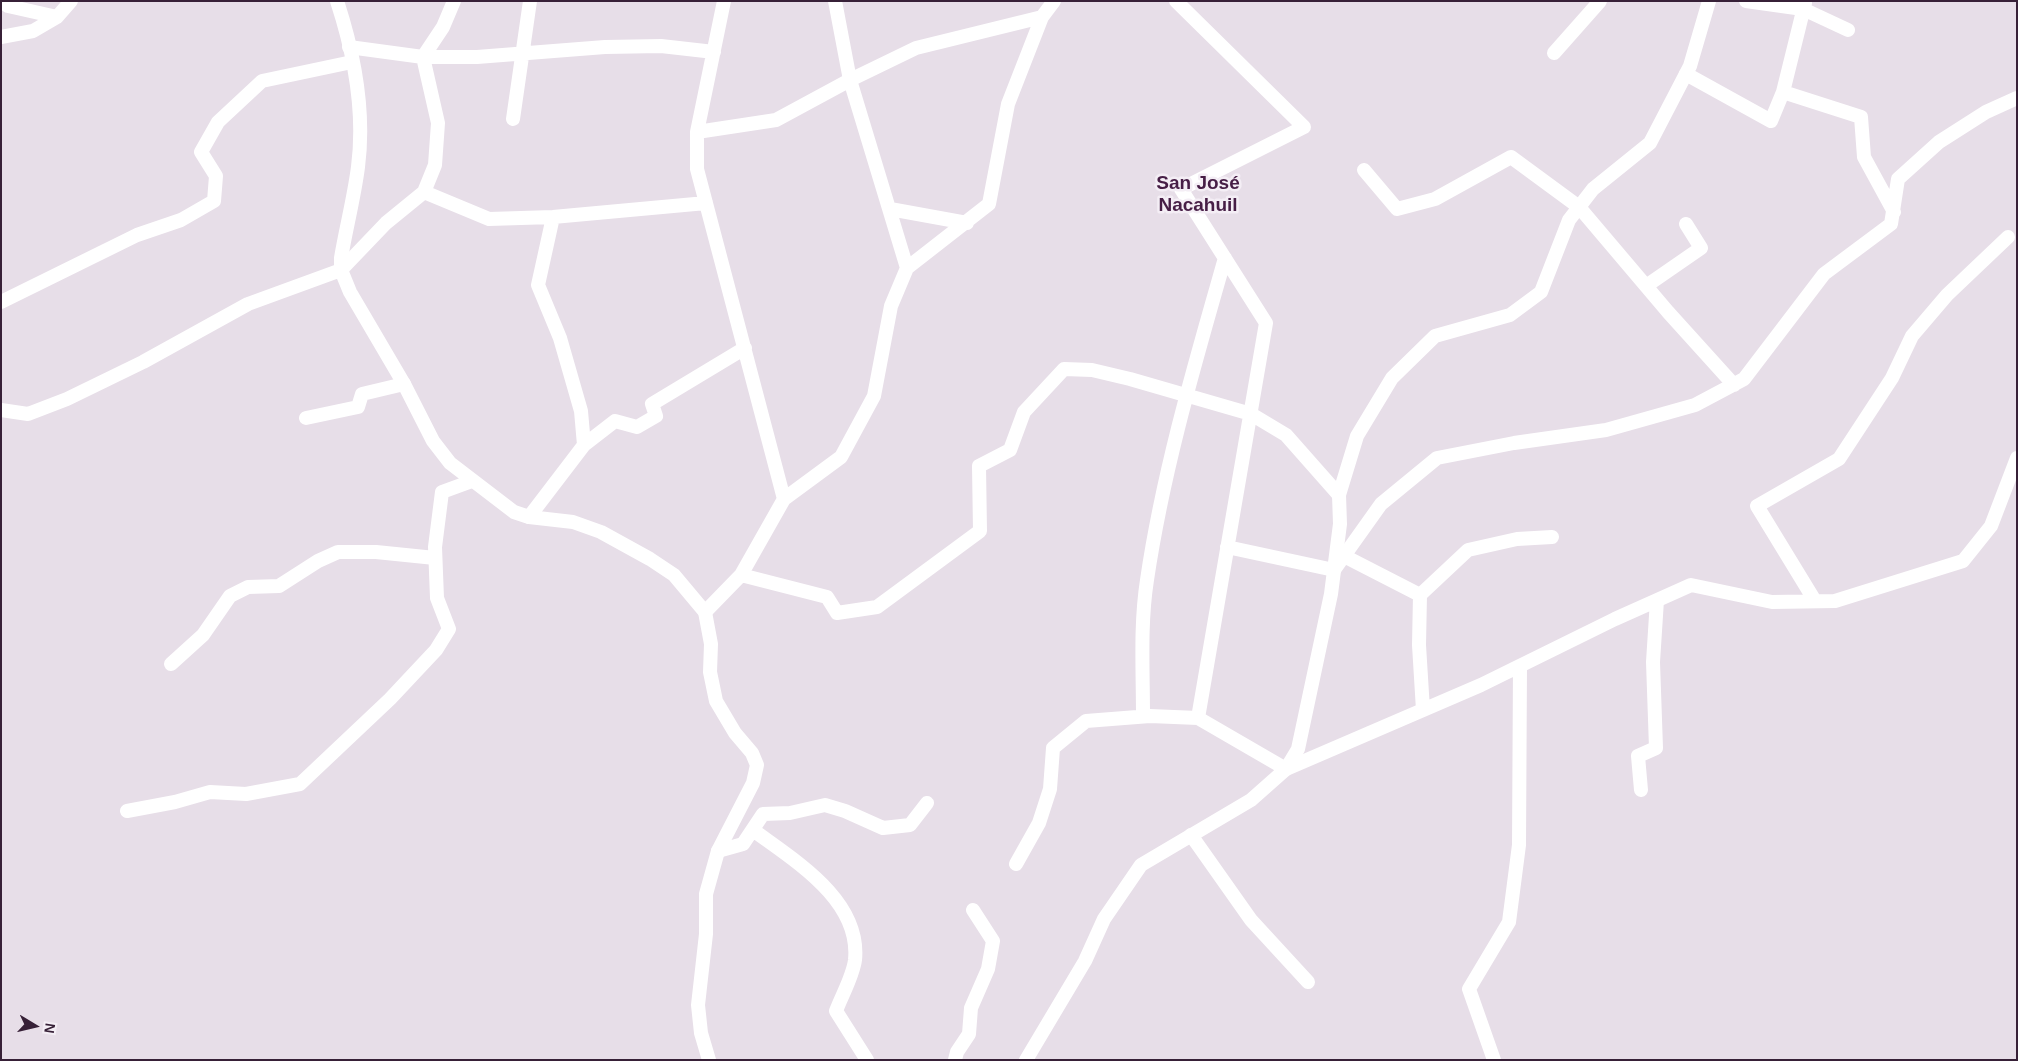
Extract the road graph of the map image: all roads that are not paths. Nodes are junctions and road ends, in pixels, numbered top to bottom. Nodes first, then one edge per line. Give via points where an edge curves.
1 (71, 1) edge
2 (337, 1) edge
3 (454, 1) edge
4 (530, 1) edge
5 (724, 1) edge
6 (835, 1) edge
7 (1054, 1) edge
8 (1176, 1) edge
9 (1600, 1) edge
10 (1709, 1) edge
11 (1746, 1) edge
12 (1, 2) edge
13 (1804, 5) edge
14 (57, 17) junction
15 (1042, 17) junction
16 (1848, 30) dead end
17 (1, 38) edge
18 (349, 47) junction
19 (714, 52) junction
20 (1554, 53) dead end
21 (522, 54) junction
22 (423, 57) junction
23 (352, 62) junction
24 (1686, 74) junction
25 (850, 80) junction
26 (1783, 92) junction
27 (2017, 98) edge
28 (513, 119) dead end
29 (697, 132) junction
30 (1364, 170) dead end
31 (424, 192) junction
32 (706, 203) junction
33 (1579, 207) junction
34 (890, 209) junction
35 (1894, 212) junction
36 (553, 217) junction
37 (967, 223) junction
38 (1686, 224) dead end
39 (2008, 237) dead end
40 (1225, 258) junction
41 (908, 268) junction
42 (341, 270) junction
43 (1646, 286) junction
44 (1, 302) edge
45 (745, 348) junction
46 (404, 384) junction
47 (1734, 385) junction
48 (1187, 395) junction
49 (1, 410) edge
50 (1251, 414) junction
51 (306, 418) dead end
52 (584, 445) junction
53 (2017, 458) edge
54 (472, 481) junction
55 (1339, 495) junction
56 (784, 499) junction
57 (529, 517) junction
58 (1552, 537) dead end
59 (1227, 547) junction
60 (1344, 556) junction
61 (435, 558) junction
62 (1334, 570) junction
63 (741, 575) junction
64 (1420, 595) junction
65 (1657, 600) junction
66 (1815, 601) junction
67 (705, 612) junction
68 (171, 664) dead end
69 (1520, 666) junction
70 (1423, 710) junction
71 (1143, 716) junction
72 (1198, 718) junction
73 (1286, 769) junction
74 (1640, 790) dead end
75 (927, 802) dead end
76 (127, 811) dead end
77 (753, 830) junction
78 (1191, 835) junction
79 (718, 851) junction
80 (1016, 864) dead end
81 (974, 910) dead end
82 (1308, 982) dead end
83 (709, 1060) edge
84 (867, 1060) edge
85 (955, 1060) edge
86 (1026, 1060) edge
87 (1494, 1060) edge

1 - 14 street
2 - 18 street
3 - 22 street via 443,27
4 - 21 street
5 - 19 street
6 - 25 street
7 - 15 street
8 - 40 street via 1304,127 1180,189
9 - 20 street
10 - 24 street
11 - 13 street
12 - 14 street
13 - 16 street
13 - 26 street
14 - 17 street via 33,31
15 - 25 street via 916,48
15 - 37 street via 1008,104 989,204
18 - 22 street
18 - 23 street
19 - 21 street via 661,46
19 - 29 street
21 - 22 street via 477,58
21 - 28 street
22 - 31 street via 438,123 435,164
23 - 42 street via 358,97 360,146
23 - 44 street via 262,81 218,122 201,152 216,176 214,201 181,220 137,235
24 - 26 street via 1770,121
24 - 33 street via 1650,143 1593,189
25 - 29 street via 776,120
25 - 34 street
26 - 35 street via 1861,117 1864,157
27 - 35 street via 1986,112 1939,142 1898,180
29 - 32 street via 697,169
30 - 33 street via 1397,209 1435,199 1512,157
31 - 36 street via 489,219
31 - 42 street via 386,223
32 - 36 street
32 - 45 street
33 - 43 street
33 - 55 street via 1569,220 1542,292 1510,315 1435,336 1392,378 1357,436
34 - 37 street
34 - 41 street
35 - 47 street via 1891,224 1824,274 1744,379
36 - 52 street via 538,285 560,338 581,411
37 - 41 street
38 - 43 street via 1701,248
39 - 66 street via 1947,295 1912,336 1892,378 1839,459 1757,506
40 - 48 street
40 - 50 street via 1266,323
41 - 56 street via 891,306 874,396 842,457
42 - 46 street via 350,292
42 - 49 street via 248,304 68,399 28,414
43 - 47 street
45 - 52 street via 652,404 656,416 637,427 614,421
45 - 56 street
46 - 51 street via 362,394 358,407
46 - 54 street via 432,442
47 - 60 street via 1695,405 1606,430 1437,458 1381,504
48 - 50 street
48 - 63 street via 1092,370 1064,369 1024,412 1010,450 979,466 980,531 877,607 837,613 827,596
48 - 71 street via 1147,581 1141,644
50 - 55 street via 1286,434
50 - 59 street
52 - 57 street
53 - 66 street via 1991,526 1963,561 1835,601
54 - 57 street via 514,512
54 - 61 street via 442,492
55 - 62 street via 1340,524
56 - 63 street
57 - 67 street via 573,522 601,532 674,575
58 - 64 street via 1517,539 1468,550
59 - 62 street
59 - 72 street
60 - 62 street
60 - 64 street
61 - 68 street via 338,552 280,586 248,587 230,596 203,634
61 - 76 street via 436,598 449,629 436,650 390,699 300,784 246,794 210,792
62 - 73 street via 1298,749
63 - 67 street
64 - 70 street
65 - 66 street via 1691,585 1772,602
65 - 69 street
65 - 74 street via 1653,662 1656,748 1638,756
67 - 79 street via 716,701 757,765 753,783
69 - 70 street
69 - 87 street via 1519,846 1509,922 1469,989
70 - 73 street
71 - 72 street
71 - 80 street via 1086,721 1053,748 1050,790
72 - 73 street
73 - 78 street via 1251,800
75 - 77 street via 910,825 883,828 825,805 790,813 763,814
77 - 79 street via 743,844
77 - 84 street via 812,874 845,912 855,937 855,962 836,1011
78 - 82 street via 1251,920
78 - 86 street via 1141,865 1104,919 1085,961
79 - 83 street via 706,894 706,934 698,1005
81 - 85 street via 993,941 988,970 971,1008 969,1034

